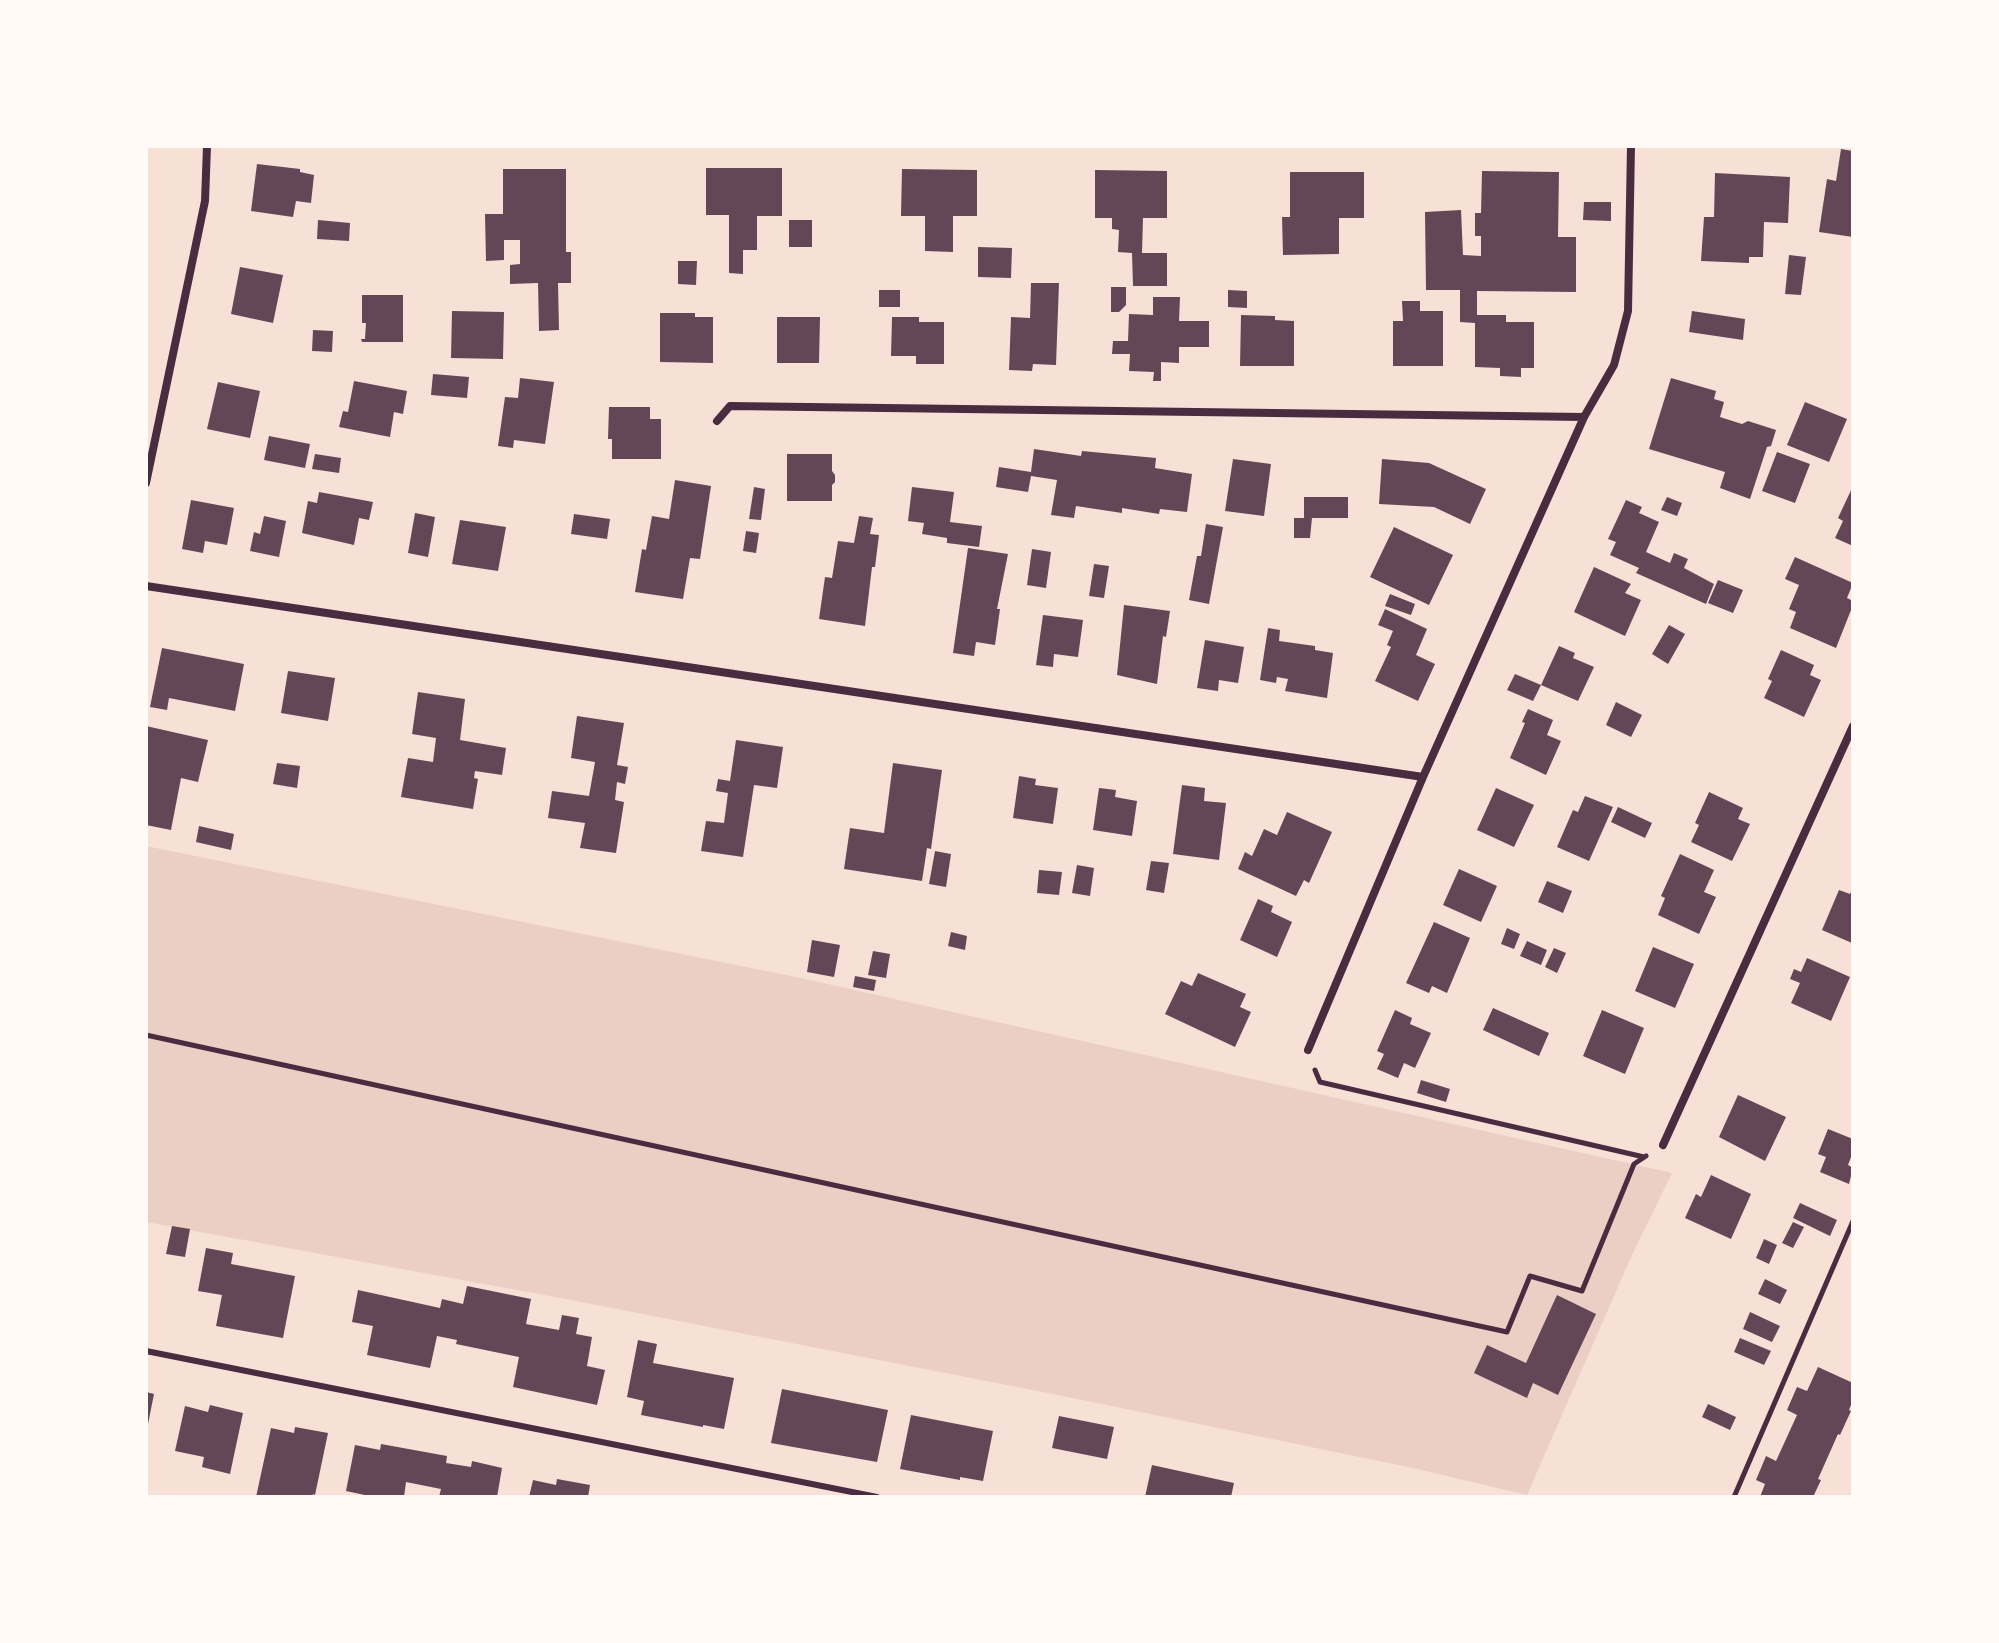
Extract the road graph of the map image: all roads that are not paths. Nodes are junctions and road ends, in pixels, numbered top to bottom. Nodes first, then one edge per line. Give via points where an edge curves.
1 (207, 146) edge
2 (1631, 146) edge
3 (1584, 417) junction
4 (717, 421) dead end
5 (146, 483) edge
6 (146, 586) edge
7 (1853, 726) edge
8 (1423, 777) junction
9 (1308, 1050) road end
10 (1663, 1145) road end
11 (146, 1351) edge
12 (877, 1497) edge

1 - 5 street via 205,201
2 - 3 street via 1628,311 1614,365
3 - 4 street via 730,406
3 - 8 street
6 - 8 street
7 - 10 street
8 - 9 street
11 - 12 lane

